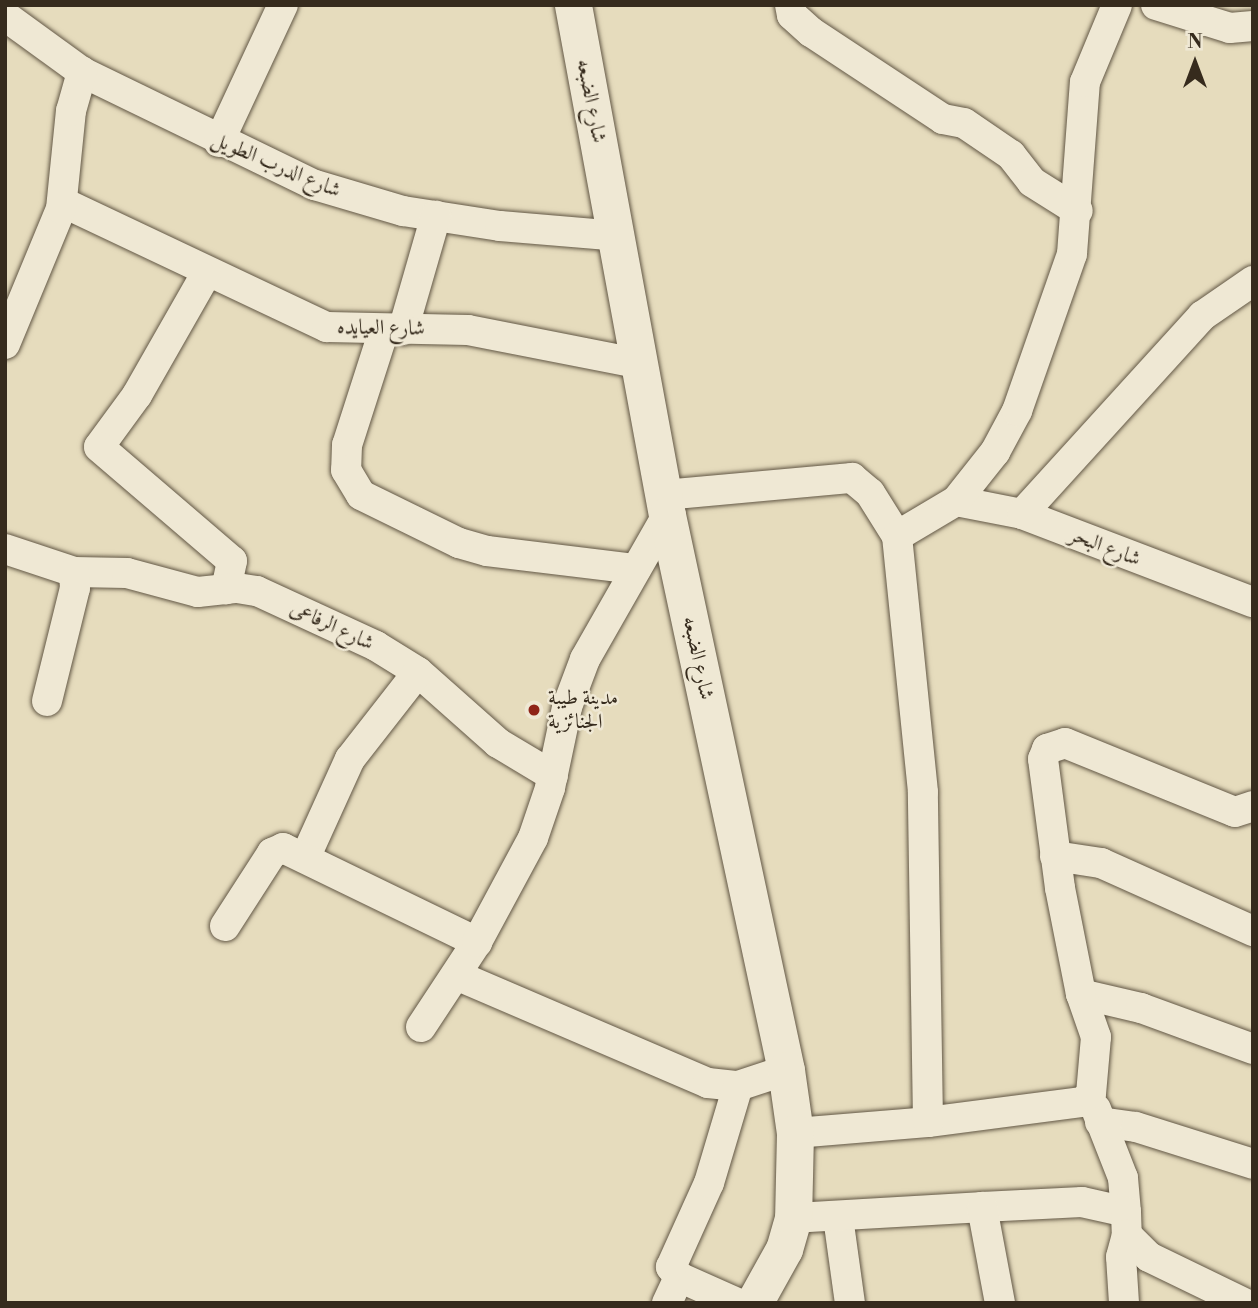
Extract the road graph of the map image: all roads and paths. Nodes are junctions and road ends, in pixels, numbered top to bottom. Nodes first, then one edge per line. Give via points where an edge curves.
1 (283, 5) edge
2 (573, 5) edge
3 (790, 5) edge
4 (1117, 5) edge
5 (1156, 5) edge
6 (5, 16) edge
7 (1253, 26) edge
8 (82, 72) junction
9 (219, 142) junction
10 (62, 202) junction
11 (1078, 211) junction
12 (436, 216) junction
13 (618, 236) junction
14 (206, 274) junction
15 (1253, 282) edge
16 (12, 305) edge
17 (393, 330) junction
18 (5, 344) edge
19 (641, 364) junction
20 (956, 501) junction
21 (665, 505) junction
22 (1022, 514) junction
23 (897, 536) junction
24 (5, 549) edge
25 (636, 569) junction
26 (74, 572) junction
27 (226, 589) junction
28 (1253, 602) edge
29 (418, 672) junction
30 (47, 701) dead end
31 (552, 776) junction
32 (1253, 806) edge
33 (1055, 856) junction
34 (305, 858) junction
35 (225, 926) dead end
36 (1253, 931) edge
37 (477, 942) junction
38 (456, 975) junction
39 (1081, 993) junction
40 (421, 1027) dead end
41 (1253, 1049) edge
42 (786, 1070) junction
43 (738, 1086) junction
44 (1096, 1108) junction
45 (928, 1122) junction
46 (795, 1133) junction
47 (1253, 1164) edge
48 (982, 1207) junction
49 (838, 1217) junction
50 (793, 1218) junction
51 (1126, 1224) junction
52 (673, 1290) edge
53 (737, 1303) edge
54 (754, 1303) edge
55 (849, 1303) edge
56 (1000, 1303) edge
57 (1124, 1303) edge
58 (1244, 1303) edge

1 - 9 street
2 - 13 street, شارع الضبعه
3 - 11 street via 792,15 811,32 943,119 964,122 1011,155 1032,182
4 - 11 street via 1085,82
5 - 7 street via 1230,28
6 - 8 street, شارع الدرب الطويل
8 - 9 street, شارع الدرب الطويل
8 - 10 street via 71,111
9 - 12 street, شارع الدرب الطويل via 316,185
10 - 14 street, شارع العيايده
10 - 16 street via 52,241
11 - 20 street via 1072,254 1017,411 995,452
12 - 13 street, شارع الدرب الطويل
12 - 17 street
13 - 19 street, شارع الضبعه
14 - 17 street, شارع العيايده via 327,327
14 - 27 street via 137,395 99,447 232,561
15 - 22 street via 1202,316
16 - 18 street
17 - 19 street, شارع العيايده via 468,330
17 - 25 street via 347,445 346,470 361,495 460,543 487,551
19 - 21 street, شارع الضبعه
20 - 22 street, شارع البحر
20 - 23 street
21 - 23 street via 852,478 870,493
21 - 25 street
21 - 42 street, شارع الضبعه
22 - 28 street, شارع البحر
23 - 45 street via 923,792
24 - 26 street, شارع الرفاعى
25 - 31 street via 585,659 567,707
26 - 27 street, شارع الرفاعى via 127,573 198,592
26 - 30 street via 75,588
27 - 29 street, شارع الرفاعى via 257,592 376,646
29 - 31 street, شارع الرفاعى via 498,743
29 - 34 street via 350,759
31 - 37 street via 533,838
32 - 33 street via 1234,812 1065,743 1053,745 1042,759
33 - 36 street via 1101,863
33 - 39 street
34 - 35 street via 277,849
34 - 37 street
37 - 38 street
38 - 40 street
38 - 43 street via 688,1076
39 - 41 street via 1141,1008
39 - 44 street via 1096,1037
42 - 43 street
42 - 46 street, شارع الضبعه
43 - 52 street via 709,1183 672,1260
44 - 45 street via 1083,1102
44 - 47 street via 1136,1127
44 - 51 street via 1123,1178
45 - 46 street
46 - 50 street, شارع الضبعه
48 - 49 street
48 - 51 street via 1082,1202
48 - 56 street
49 - 50 street
49 - 55 street
50 - 54 street, شارع الضبعه via 784,1249
51 - 57 street via 1121,1257
51 - 58 street via 1149,1257
52 - 53 street

